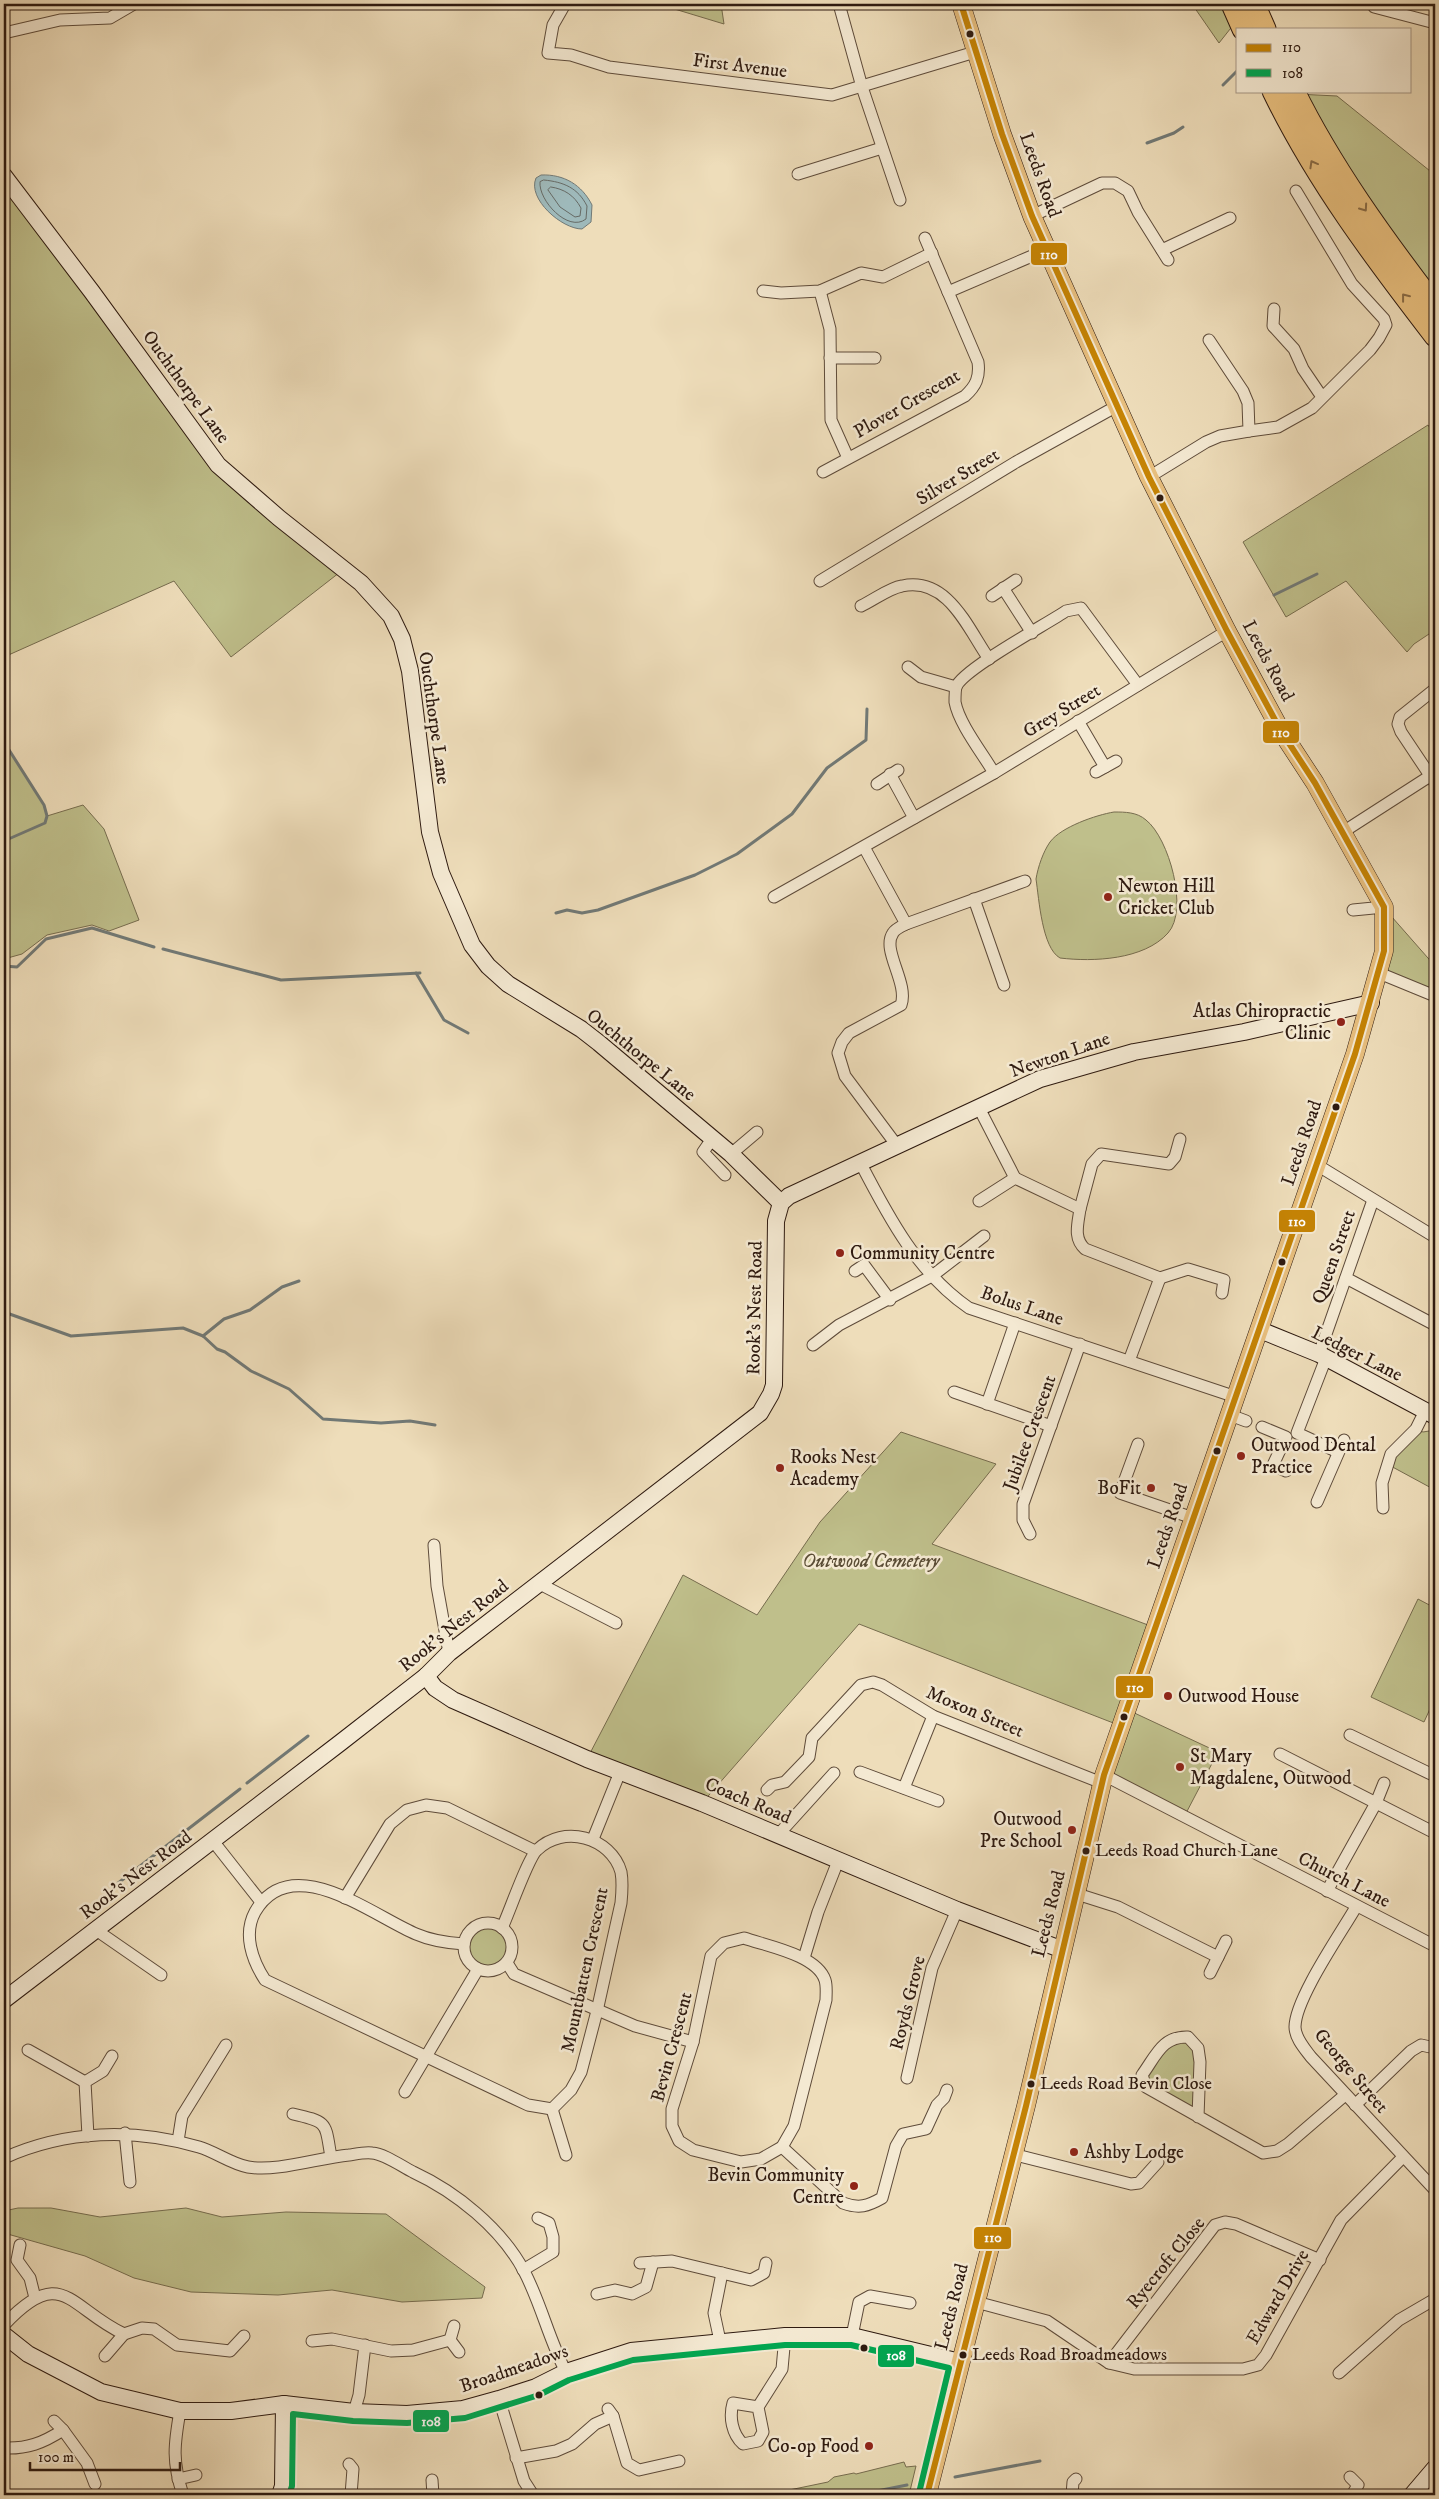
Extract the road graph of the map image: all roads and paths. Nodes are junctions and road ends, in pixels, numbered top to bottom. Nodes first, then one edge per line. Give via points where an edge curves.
1 (134, 4) edge
2 (565, 4) edge
3 (839, 4) edge
4 (961, 4) edge
5 (1232, 4) edge
6 (1254, 4) edge
7 (1374, 7) dead end
8 (1435, 21) edge
9 (1243, 28) edge
10 (1265, 28) edge
11 (4, 33) edge
12 (975, 52) junction
13 (862, 87) junction
14 (1274, 92) edge
15 (1295, 92) edge
16 (882, 148) junction
17 (798, 174) dead end
18 (4, 176) edge
19 (1296, 191) dead end
20 (900, 200) dead end
21 (1032, 216) junction
22 (1230, 218) dead end
23 (925, 238) dead end
24 (1046, 250) junction
25 (932, 253) junction
26 (762, 291) dead end
27 (820, 291) junction
28 (948, 292) junction
29 (1435, 306) edge
30 (1274, 309) dead end
31 (1435, 336) edge
32 (1209, 340) dead end
33 (830, 358) junction
34 (876, 358) dead end
35 (1322, 397) junction
36 (1117, 406) junction
37 (1249, 431) junction
38 (848, 458) junction
39 (824, 472) dead end
40 (1149, 477) junction
41 (1016, 580) dead end
42 (820, 581) dead end
43 (1003, 588) junction
44 (992, 596) dead end
45 (861, 606) dead end
46 (1227, 631) junction
47 (1032, 633) junction
48 (989, 659) junction
49 (908, 666) dead end
50 (1138, 685) junction
51 (956, 687) junction
52 (1435, 689) edge
53 (1078, 721) junction
54 (1116, 761) dead end
55 (994, 773) junction
56 (1432, 779) edge
57 (877, 784) dead end
58 (914, 818) junction
59 (1343, 832) junction
60 (864, 847) junction
61 (1025, 881) dead end
62 (774, 897) dead end
63 (974, 900) junction
64 (1384, 908) junction
65 (1353, 910) dead end
66 (906, 924) junction
67 (1380, 973) junction
68 (1004, 985) dead end
69 (1435, 996) edge
70 (1371, 1003) junction
71 (979, 1108) junction
72 (757, 1132) dead end
73 (712, 1139) junction
74 (1180, 1139) dead end
75 (898, 1147) junction
76 (731, 1154) junction
77 (861, 1164) junction
78 (1316, 1165) junction
79 (725, 1176) dead end
80 (1015, 1178) junction
81 (1373, 1200) junction
82 (979, 1201) dead end
83 (781, 1203) junction
84 (1080, 1209) junction
85 (984, 1236) dead end
86 (1435, 1238) edge
87 (855, 1272) dead end
88 (932, 1276) junction
89 (1160, 1278) junction
90 (1346, 1278) junction
91 (1222, 1293) dead end
92 (890, 1300) junction
93 (1015, 1323) junction
94 (1435, 1326) edge
95 (1260, 1330) junction
96 (1080, 1344) junction
97 (813, 1345) dead end
98 (1322, 1356) junction
99 (1130, 1361) junction
100 (954, 1392) dead end
101 (1236, 1397) junction
102 (987, 1404) junction
103 (1430, 1413) edge
104 (1051, 1426) junction
105 (1262, 1427) dead end
106 (1344, 1440) dead end
107 (1138, 1444) dead end
108 (1338, 1452) junction
109 (1286, 1471) dead end
110 (1317, 1502) dead end
111 (1383, 1508) dead end
112 (1193, 1518) junction
113 (1030, 1534) dead end
114 (434, 1545) dead end
115 (538, 1583) junction
116 (616, 1623) dead end
117 (449, 1653) junction
118 (426, 1676) junction
119 (932, 1716) junction
120 (1350, 1735) dead end
121 (1280, 1754) dead end
122 (620, 1772) junction
123 (860, 1772) dead end
124 (834, 1773) dead end
125 (1435, 1776) edge
126 (1103, 1779) junction
127 (1384, 1783) dead end
128 (904, 1788) junction
129 (767, 1790) dead end
130 (938, 1801) dead end
131 (1376, 1803) junction
132 (1435, 1833) edge
133 (778, 1836) junction
134 (593, 1839) junction
135 (213, 1841) junction
136 (535, 1851) junction
137 (838, 1861) junction
138 (1327, 1892) junction
139 (1076, 1894) junction
140 (345, 1898) junction
141 (261, 1902) junction
142 (1356, 1907) junction
143 (957, 1910) junction
144 (502, 1928) junction
145 (96, 1930) junction
146 (1226, 1940) dead end
147 (464, 1944) junction
148 (1435, 1946) edge
149 (1062, 1950) junction
150 (1218, 1957) junction
151 (804, 1958) junction
152 (507, 1963) junction
153 (478, 1969) junction
154 (1210, 1973) dead end
155 (161, 1975) dead end
156 (4, 2000) edge
157 (597, 2011) junction
158 (693, 2042) junction
159 (226, 2045) dead end
160 (1435, 2048) edge
161 (28, 2050) dead end
162 (112, 2056) dead end
163 (426, 2057) junction
164 (907, 2078) dead end
165 (85, 2082) junction
166 (946, 2090) dead end
167 (405, 2092) dead end
168 (1346, 2095) junction
169 (1355, 2105) junction
170 (552, 2108) junction
171 (294, 2114) dead end
172 (1198, 2117) junction
173 (125, 2133) junction
174 (88, 2136) junction
175 (178, 2141) junction
176 (782, 2147) junction
177 (1012, 2154) junction
178 (566, 2155) dead end
179 (331, 2157) junction
180 (1403, 2157) junction
181 (4, 2158) edge
182 (1158, 2162) dead end
183 (130, 2182) dead end
184 (1435, 2190) edge
185 (538, 2218) dead end
186 (20, 2245) dead end
187 (1320, 2260) junction
188 (653, 2262) junction
189 (640, 2263) dead end
190 (766, 2263) dead end
191 (523, 2270) junction
192 (722, 2273) junction
193 (596, 2294) dead end
194 (36, 2298) junction
195 (1435, 2299) edge
196 (976, 2302) junction
197 (910, 2303) dead end
198 (4, 2325) edge
199 (454, 2326) dead end
200 (124, 2334) junction
201 (4, 2335) edge
202 (244, 2336) dead end
203 (785, 2336) junction
204 (852, 2336) junction
205 (312, 2340) dead end
206 (450, 2340) junction
207 (720, 2341) junction
208 (365, 2345) junction
209 (459, 2352) dead end
210 (106, 2356) dead end
211 (960, 2362) junction
212 (1109, 2363) junction
213 (566, 2372) junction
214 (1339, 2373) dead end
215 (499, 2400) junction
216 (284, 2404) junction
217 (758, 2407) dead end
218 (180, 2411) junction
219 (354, 2412) junction
220 (54, 2421) dead end
221 (64, 2430) junction
222 (4, 2448) edge
223 (516, 2458) junction
224 (679, 2461) dead end
225 (349, 2464) dead end
226 (1435, 2468) edge
227 (196, 2475) dead end
228 (1350, 2477) dead end
229 (178, 2479) junction
230 (1076, 2479) dead end
231 (432, 2480) dead end
232 (95, 2484) dead end
233 (183, 2495) edge
234 (280, 2495) edge
235 (351, 2495) edge
236 (434, 2495) edge
237 (533, 2495) edge
238 (927, 2495) edge
239 (1072, 2495) edge
240 (1352, 2495) edge
241 (1412, 2495) edge

1 - 11 street via 110,18 60,20
2 - 13 street, First Avenue via 553,25 548,53 571,54 609,66 832,95
3 - 13 street
4 - 12 main road, Leeds Road
5 - 9 highway
6 - 10 highway
7 - 8 street
12 - 13 street, First Avenue
12 - 21 main road, Leeds Road
13 - 16 street
31 -> 14 highway via 1380,265 1323,182
15 -> 29 highway via 1339,173
16 - 17 street
16 - 20 street
18 - 73 street, Ouchthorpe Lane via 218,465 361,583 391,616 402,639 410,671 430,832 441,873 472,945 481,958 508,984 592,1038
19 - 35 street via 1352,284 1386,325 1370,350
21 - 22 street via 1109,181 1128,192 1165,255
21 - 24 main road, Leeds Road
23 - 25 street, Plover Crescent
24 - 28 street
24 - 36 main road, Leeds Road
25 - 27 street via 883,277 861,273
25 - 28 street, Plover Crescent
26 - 27 street
27 - 33 street, Plover Crescent via 830,329
28 - 38 street, Plover Crescent via 978,362 977,383 965,396
30 - 35 street via 1273,326 1294,349
32 - 37 street via 1248,404
33 - 34 street
33 - 38 street, Plover Crescent via 831,420
35 - 37 street via 1312,408 1278,426
36 - 40 main road, Leeds Road
36 - 42 street, Silver Street via 1016,462
37 - 40 street via 1206,442
38 - 39 street, Plover Crescent
40 - 46 main road, Leeds Road
41 - 43 street
43 - 44 street
43 - 47 street
45 - 48 street via 901,586 918,584 935,588 948,598
46 - 50 street, Grey Street
46 - 59 main road, Leeds Road via 1281,731
47 - 48 street
47 - 50 street via 1066,611 1081,608
48 - 51 street
49 - 51 street via 921,677
50 - 53 street, Grey Street
51 - 55 street via 955,702 960,717
52 - 56 street via 1400,717 1398,724
53 - 54 street via 1101,769
53 - 55 street, Grey Street
55 - 58 street, Grey Street
56 - 59 street
57 - 58 street via 894,772
58 - 60 street, Grey Street
59 - 64 main road, Leeds Road
60 - 62 street, Grey Street
60 - 66 street
61 - 63 street
63 - 66 street
63 - 68 street
64 - 65 street
64 - 67 main road, Leeds Road via 1385,942
66 - 75 street via 893,932 890,940 903,990 901,1005 849,1034 838,1053 845,1076
67 - 69 street
67 - 70 main road, Leeds Road
70 - 71 street, Newton Lane via 1244,1032 1134,1052 1040,1079
70 - 78 main road, Leeds Road
71 - 75 street, Newton Lane
71 - 80 street
72 - 76 street
73 - 76 street, Ouchthorpe Lane
73 - 79 street via 703,1152
74 - 84 street via 1175,1157 1169,1164 1101,1154 1092,1164
75 - 77 street, Newton Lane
76 - 83 street, Ouchthorpe Lane
77 - 83 street, Newton Lane
77 - 88 street, Bolus Lane via 891,1222
78 - 81 street
78 - 95 main road, Leeds Road
80 - 82 street
80 - 84 street
81 - 86 street
81 - 90 street, Queen Street
83 - 115 street, Rook's Nest Road via 776,1222 774,1385 766,1402 750,1422
84 - 89 street via 1078,1243 1085,1249
85 - 88 street
87 - 92 street via 864,1265
88 - 92 street
88 - 93 street, Bolus Lane via 946,1292 969,1308
89 - 91 street via 1188,1269 1224,1280
89 - 99 street
90 - 94 street
90 - 98 street, Queen Street
92 - 97 street via 839,1325
93 - 96 street, Bolus Lane
93 - 102 street
95 - 98 street, Ledger Lane
95 - 101 main road, Leeds Road
96 - 99 street, Bolus Lane
96 - 104 street, Jubilee Crescent
98 - 103 street, Ledger Lane
98 - 108 street, Queen Street via 1296,1432
99 - 101 street, Bolus Lane
100 - 102 street
101 - 112 main road, Leeds Road via 1238,1418
102 - 104 street
103 - 111 street via 1391,1454 1382,1483
104 - 113 street, Jubilee Crescent via 1023,1504 1022,1520
105 - 109 street via 1286,1437 1273,1465
106 - 108 street
107 - 112 street via 1120,1493
108 - 110 street
112 - 126 main road, Leeds Road
114 - 117 street via 436,1586
115 - 116 street
115 - 117 street, Rook's Nest Road
117 - 118 street, Rook's Nest Road
118 - 122 street, Coach Road via 435,1688 453,1700
118 - 135 street, Rook's Nest Road
119 - 126 street, Moxon Street
119 - 128 street
119 - 129 street, Moxon Street via 882,1685 873,1682 861,1685 812,1738 809,1757 785,1782 772,1785
120 - 125 street
121 - 131 street
122 - 133 street, Coach Road via 702,1802
122 - 134 street
123 - 128 street
124 - 133 street
126 - 138 street, Church Lane
126 - 139 main road, Leeds Road
127 - 131 street
128 - 130 street
131 - 132 street
131 - 138 street
133 - 137 street, Coach Road
134 - 136 street via 563,1837
134 - 157 street, Mountbatten Crescent via 609,1851 620,1871 623,1886
135 - 141 street
135 - 145 street, Rook's Nest Road
136 - 140 street via 447,1808 426,1805 407,1810 390,1824
136 - 144 street
137 - 143 street, Coach Road
137 - 151 street
138 - 142 street, Church Lane
139 - 149 main road, Leeds Road
139 - 150 street via 1118,1907
140 - 141 street via 305,1885 290,1886
140 - 147 street via 416,1935 439,1942
141 - 163 street via 251,1921 250,1942 255,1964 265,1980
142 - 148 street, Church Lane
142 - 168 street, George Street via 1306,1994 1295,2028 1311,2057
143 - 149 street, Coach Road
143 - 164 street, Royds Grove via 932,1968
144 - 147 street via 494,1924 478,1926 471,1930
144 - 152 street via 512,1946
145 - 155 street
145 - 156 street, Rook's Nest Road
146 - 150 street
147 - 153 street via 467,1959
149 - 177 main road, Leeds Road
150 - 154 street
151 - 158 street, Bevin Crescent via 744,1938 724,1943 711,1956
151 - 176 street, Bevin Crescent via 816,1966 825,1981 826,2000 794,2126
152 - 153 street via 493,1971
152 - 157 street via 514,1974
153 - 163 street
157 - 158 street
157 - 170 street, Mountbatten Crescent via 581,2072 571,2090
158 - 176 street, Bevin Crescent via 672,2108 672,2126 679,2141 693,2150 741,2162 761,2159
159 - 175 street via 182,2116
160 - 169 street via 1421,2045 1411,2051
161 - 165 street
162 - 165 street via 103,2071
163 - 167 street
163 - 170 street via 528,2105
165 - 174 street
166 - 176 street via 926,2129 902,2134 882,2198 868,2206 854,2207 843,2203
168 - 169 street, George Street
168 - 172 street via 1277,2151 1262,2153
169 - 180 street, George Street
170 - 178 street
171 - 179 street via 320,2121 326,2126
172 - 172 street via 1146,2087 1142,2075 1165,2043 1175,2037 1188,2037 1198,2048
173 - 174 street
173 - 175 street
173 - 183 street
174 - 181 street via 24,2149
175 - 179 street via 247,2167 272,2168
177 - 182 street via 1131,2184 1139,2183
177 - 196 main road, Leeds Road
179 - 191 street via 372,2152 427,2178 466,2204 500,2236
180 - 184 street, George Street
180 - 187 street, Edward Drive via 1341,2220
185 - 191 street via 549,2223 553,2252
186 - 194 street via 17,2260 30,2278
187 - 212 street, Edward Drive via 1258,2365 1243,2369 1134,2369
187 - 212 street, Ryecroft Close via 1236,2224 1225,2222 1215,2225
188 - 189 street
188 - 192 street via 672,2261
188 - 193 street via 646,2287 632,2294 615,2290
190 - 192 street via 764,2273 751,2280
191 - 213 street
192 - 207 street via 714,2313
194 - 198 street via 19,2308
194 - 200 street via 57,2294 71,2298
195 - 214 street via 1399,2320
196 - 211 main road, Leeds Road
196 - 212 street, Edward Drive via 1047,2321
197 - 204 street via 870,2296 859,2302
199 - 206 street
200 - 202 street via 142,2328 154,2329 177,2345 230,2356
200 - 210 street
201 - 218 street, Broadmeadows via 28,2354 101,2392
203 - 204 street, Broadmeadows
203 - 207 street, Broadmeadows
203 - 217 street via 782,2369
204 - 211 street, Broadmeadows
205 - 208 street via 332,2339
206 - 208 street via 413,2350 391,2351
206 - 209 street
207 - 213 street, Broadmeadows via 631,2351
208 - 219 street
211 - 238 main road, Leeds Road
213 - 215 street, Broadmeadows
215 - 219 street, Broadmeadows via 435,2412
215 - 223 street
216 - 218 street, Broadmeadows via 231,2411
216 - 219 street, Broadmeadows
216 - 234 street via 284,2486
218 - 229 street via 173,2450
220 - 221 street
221 - 222 street via 44,2442 21,2449
221 - 232 street via 87,2463
223 - 224 street via 556,2451 572,2444 611,2412 627,2463 639,2470
223 - 237 street
225 - 235 street via 353,2468
226 - 241 street
227 - 229 street
228 - 240 street via 1358,2485
229 - 233 street
230 - 239 street
231 - 236 street

